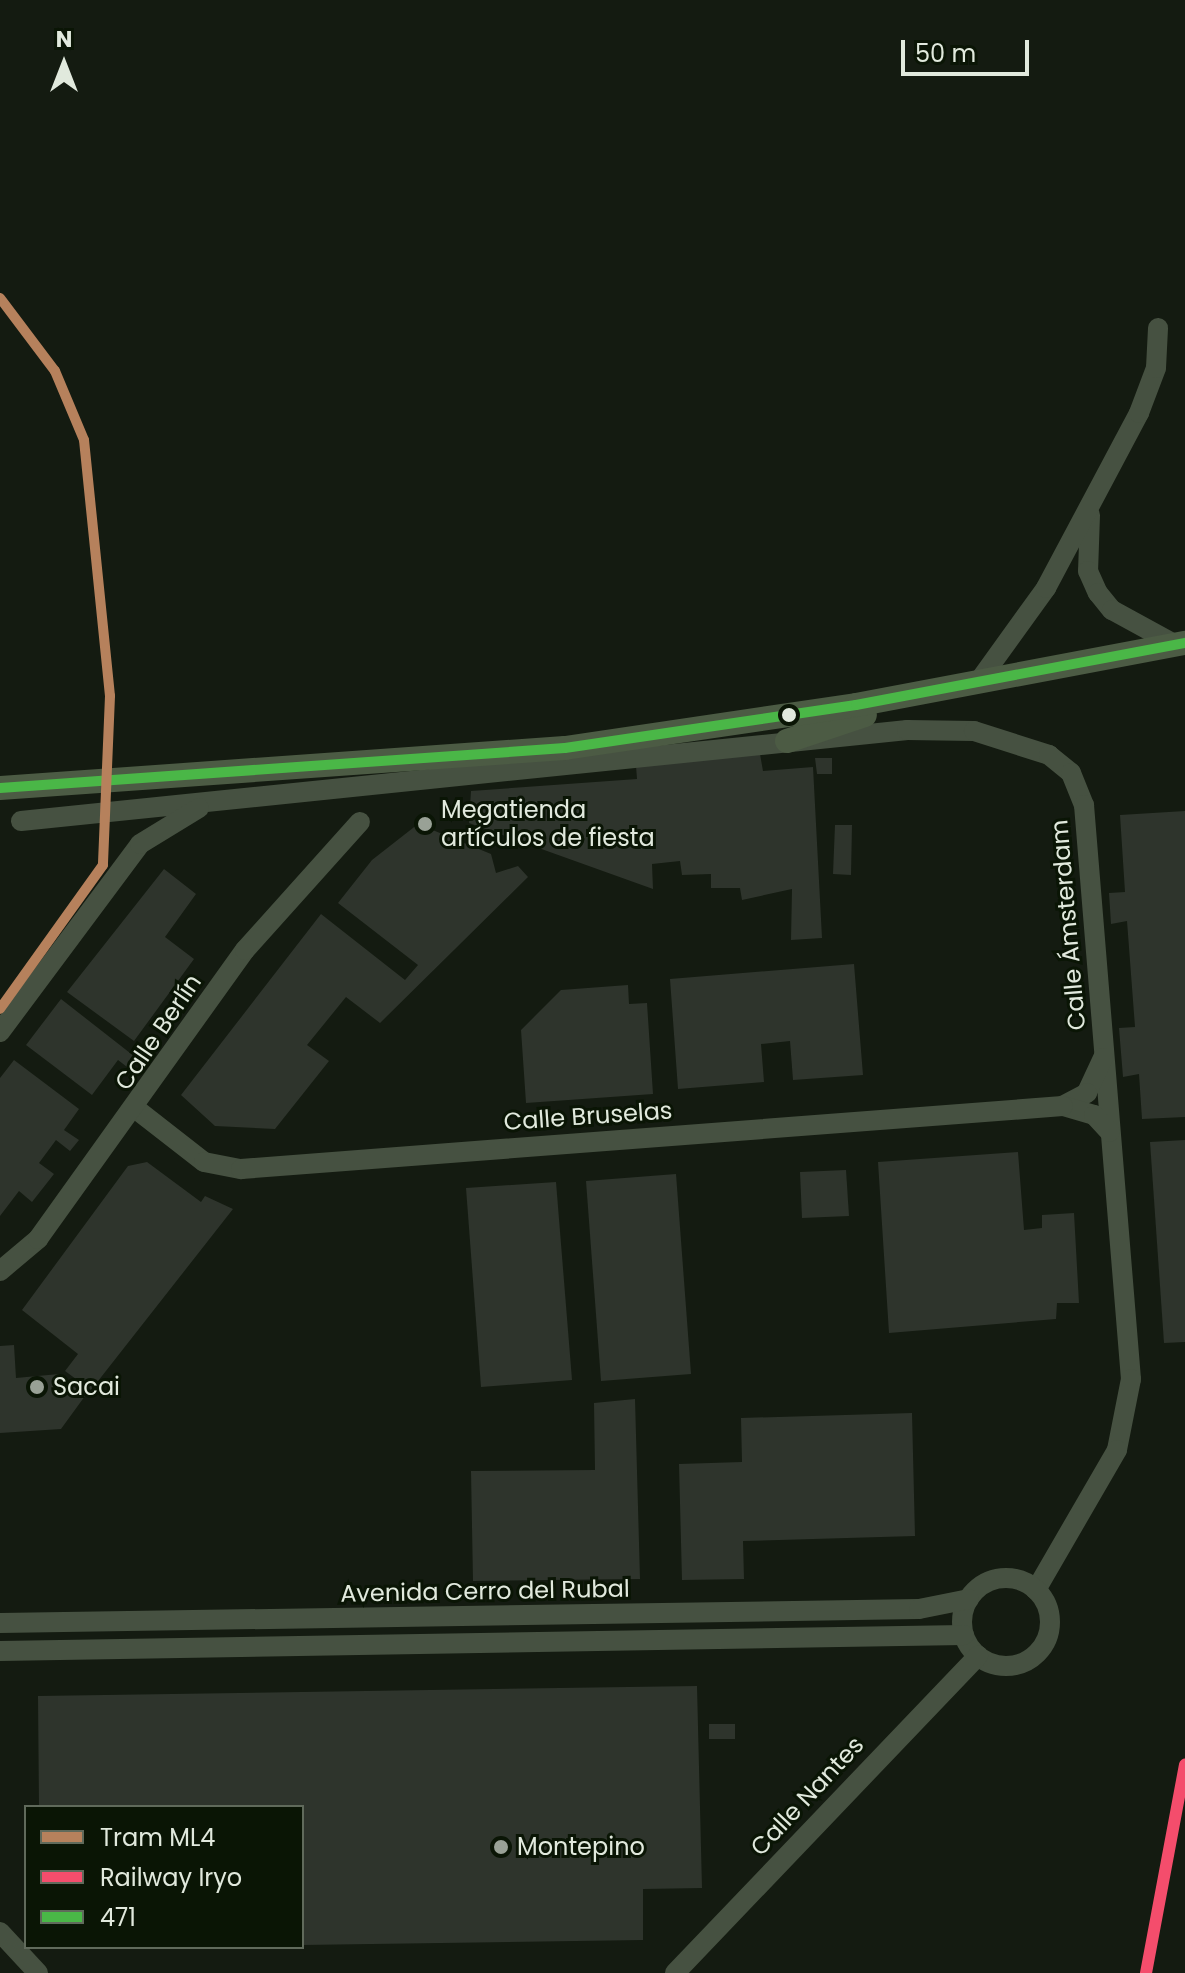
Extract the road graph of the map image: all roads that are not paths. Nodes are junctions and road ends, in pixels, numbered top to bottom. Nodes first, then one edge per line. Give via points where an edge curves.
1 (1158, 328) dead end
2 (1093, 496) junction
3 (1181, 644) edge
4 (979, 681) junction
5 (953, 687) junction
6 (787, 741) junction
7 (0, 788) edge
8 (213, 802) junction
9 (21, 821) dead end
10 (360, 822) dead end
11 (0, 1032) edge
12 (1104, 1055) junction
13 (1063, 1106) junction
14 (136, 1109) junction
15 (1110, 1132) junction
16 (0, 1271) edge
17 (1036, 1590) junction
18 (969, 1599) junction
19 (0, 1623) edge
20 (964, 1635) junction
21 (0, 1651) edge
22 (978, 1656) junction
23 (0, 1932) edge
24 (38, 1973) edge
25 (675, 1973) edge

1 - 2 street via 1156,368 1139,413
2 - 3 street via 1086,537 1098,593 1112,610
2 - 4 street via 1046,588
3 - 4 main road
4 - 5 main road
5 - 6 main road
5 - 7 main road via 565,748
6 - 8 street, Calle Ámsterdam
6 - 12 street, Calle Ámsterdam via 974,731 1009,737 1071,773 1084,805
8 - 9 street, Calle Ámsterdam
8 - 11 street via 140,844
10 - 14 street, Calle Berlín via 245,950
12 - 13 street via 1087,1093
12 - 15 street, Calle Ámsterdam
13 - 14 street, Calle Bruselas via 241,1169 204,1162
13 - 15 street via 1094,1115
14 - 16 street, Calle Berlín via 38,1239
15 - 17 street, Calle Ámsterdam via 1131,1379 1117,1450
17 - 18 street via 993,1580
17 - 22 street via 1050,1616 1034,1657 1006,1666
18 - 19 street, Avenida Cerro del Rubal via 919,1609
18 - 20 street
20 - 21 street
20 - 22 street
22 - 25 street, Calle Nantes
23 - 24 street

